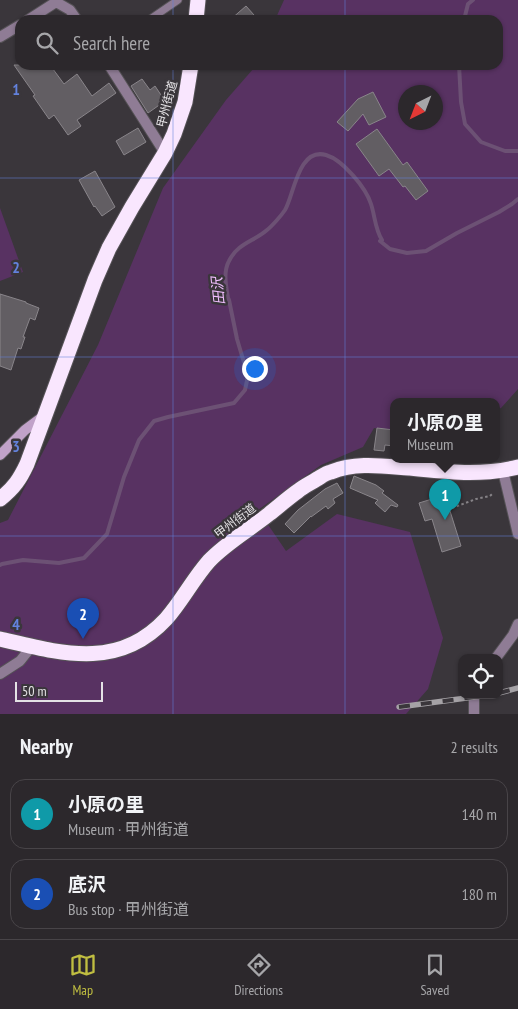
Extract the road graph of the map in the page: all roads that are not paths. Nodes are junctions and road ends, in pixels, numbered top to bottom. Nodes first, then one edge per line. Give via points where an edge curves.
1 (178, 0) edge
2 (198, 0) edge
3 (69, 5) edge
4 (36, 15) edge
5 (156, 15) edge
6 (196, 15) edge
7 (15, 28) edge
8 (0, 37) edge
9 (112, 70) edge
10 (190, 70) edge
11 (165, 153) junction
12 (46, 414) junction
13 (0, 455) edge
14 (518, 466) edge
15 (503, 471) junction
16 (0, 499) edge
17 (518, 534) edge
18 (518, 624) edge
19 (0, 639) edge
20 (28, 645) junction
21 (499, 654) edge
22 (0, 674) edge
23 (474, 699) edge
24 (474, 714) edge

1 - 5 lane
2 - 6 highway
3 - 4 street via 56,2
7 - 8 street
9 - 11 street
10 - 11 highway, 甲州街道 via 179,122
11 - 12 highway, 甲州街道 via 109,248
12 - 13 main road
12 - 16 highway, 甲州街道 via 19,480
14 - 15 highway, 甲州街道
15 - 17 street
15 - 20 highway, 甲州街道 via 456,473 370,464 329,472 298,490 222,549 167,617 143,640 110,652 87,655
18 - 21 street
19 - 20 highway, 甲州街道
20 - 22 street via 20,661
23 - 24 street

